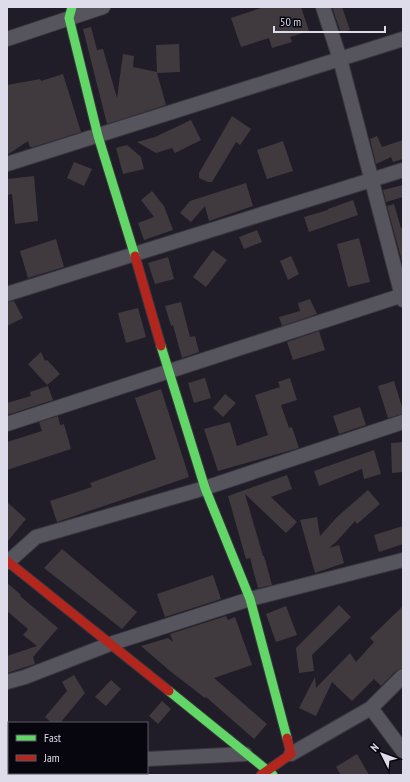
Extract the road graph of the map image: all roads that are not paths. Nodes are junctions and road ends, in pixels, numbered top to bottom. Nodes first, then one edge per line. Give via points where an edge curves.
1 (103, 7) edge
2 (323, 7) edge
3 (71, 12) edge
4 (7, 39) edge
5 (403, 39) edge
6 (340, 59) junction
7 (98, 136) junction
8 (7, 164) edge
9 (403, 170) edge
10 (371, 179) junction
11 (134, 254) junction
12 (7, 294) edge
13 (403, 297) edge
14 (168, 372) junction
15 (403, 422) edge
16 (7, 424) edge
17 (205, 488) junction
18 (403, 560) edge
19 (8, 561) edge
20 (250, 599) junction
21 (110, 644) junction
22 (403, 676) edge
23 (7, 682) edge
24 (371, 708) junction
25 (403, 751) edge
26 (245, 754) junction
27 (291, 754) junction
28 (148, 759) edge
29 (267, 773) edge

1 - 3 street
2 - 6 street
3 - 4 street
3 - 7 street
5 - 6 street
6 - 7 street
6 - 10 street
7 - 8 street
7 - 11 street
9 - 10 street
10 - 11 street
10 - 13 street
11 - 12 street
11 - 14 street
13 - 14 street
14 - 16 street
14 - 17 street
15 - 17 street
17 - 19 street via 36,537
17 - 20 street
18 - 20 street
19 - 21 street
20 - 21 street
20 - 27 street
21 - 23 street via 25,678
21 - 26 street
22 - 24 street
24 - 25 street
24 - 27 street
26 - 28 street
26 - 29 street
27 - 29 street

